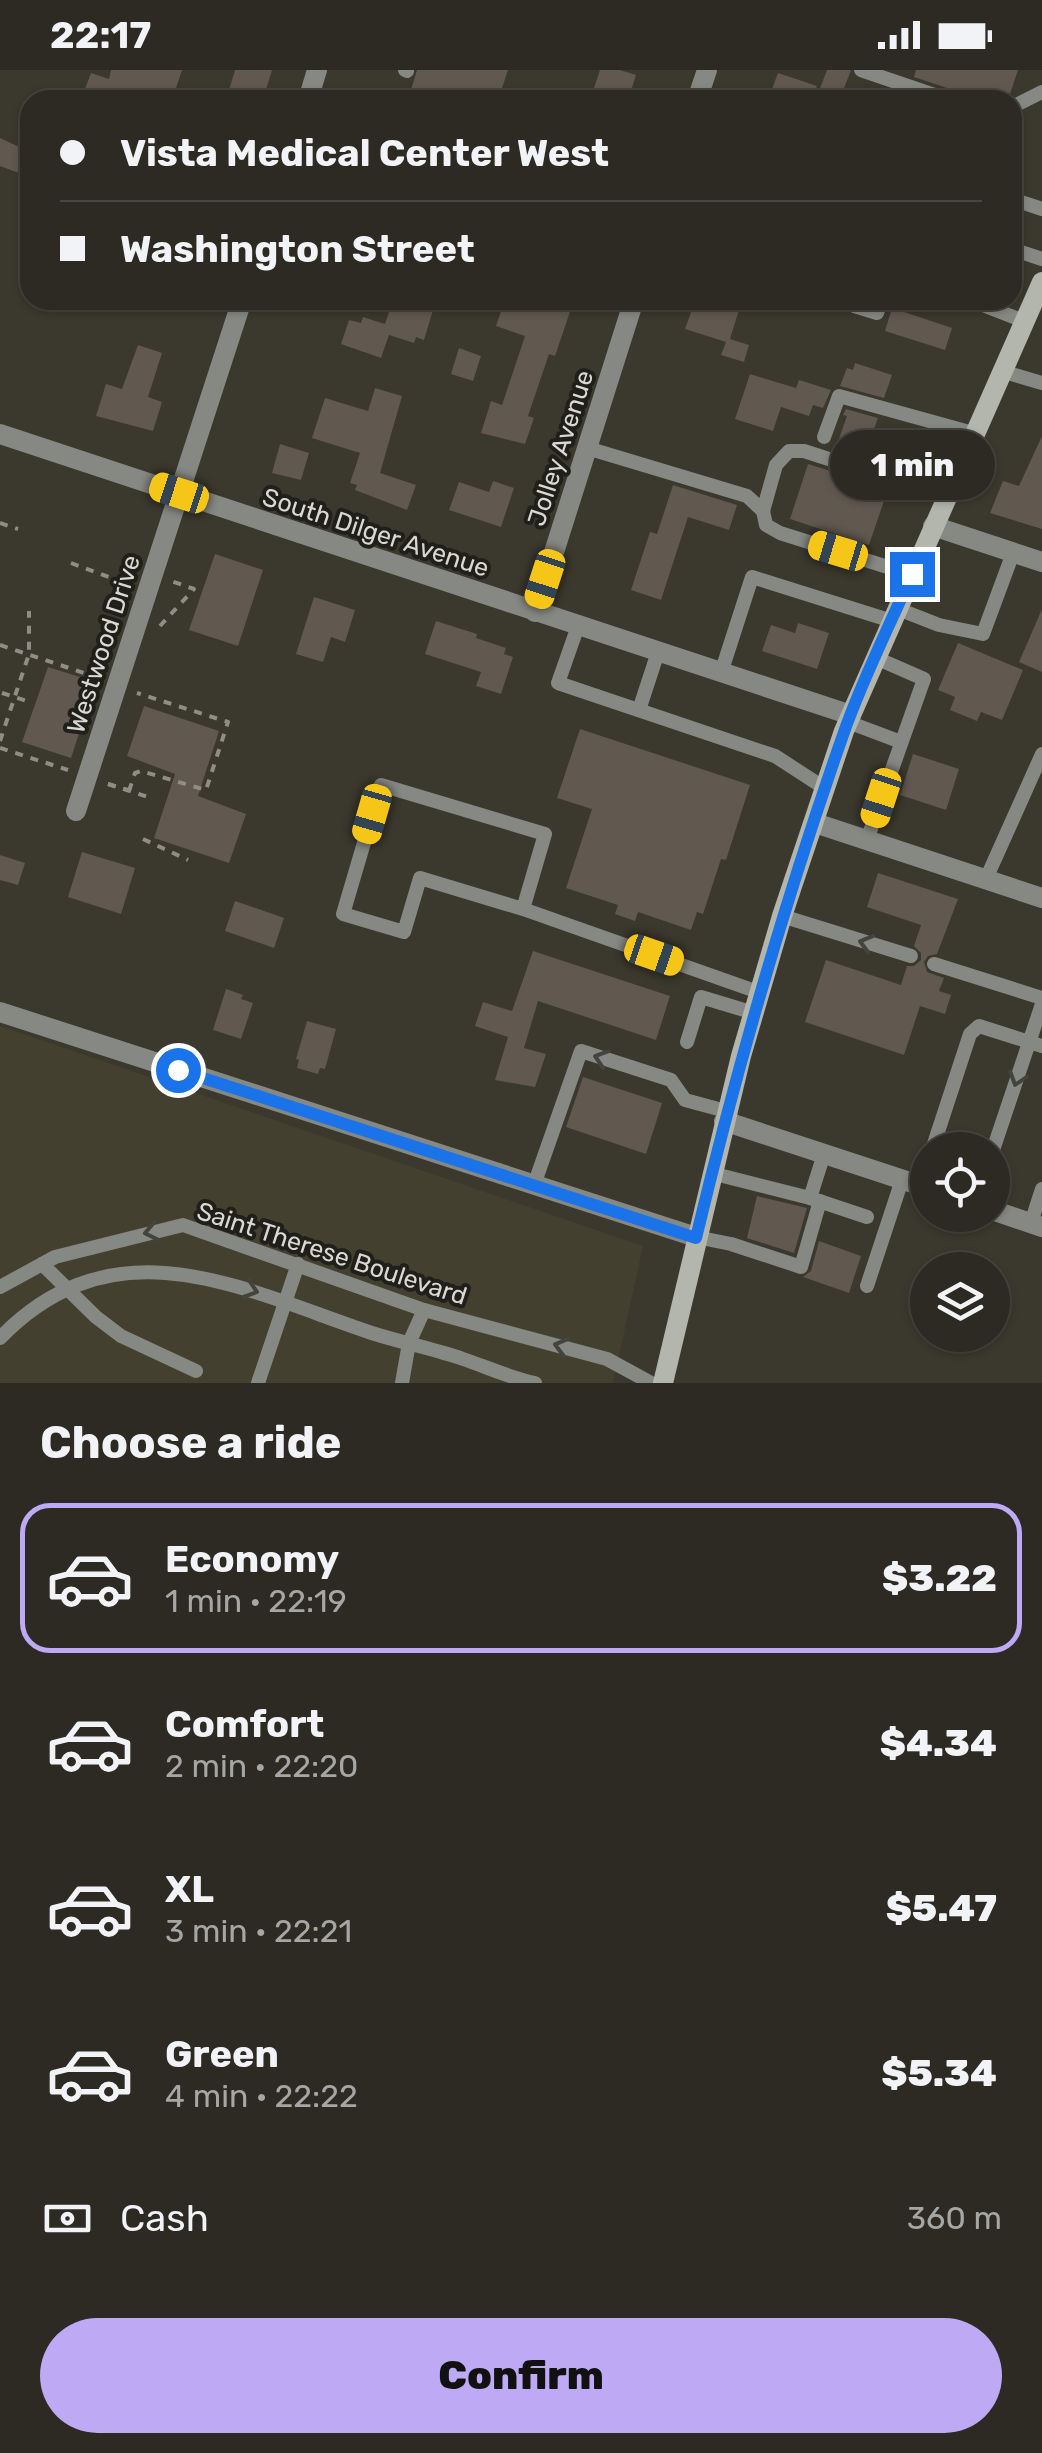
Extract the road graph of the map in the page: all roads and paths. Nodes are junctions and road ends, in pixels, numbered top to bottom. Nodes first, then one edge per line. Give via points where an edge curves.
1 (861, 70) edge
2 (920, 90) edge
3 (1042, 282) edge
4 (239, 310) edge
5 (631, 310) edge
6 (996, 310) edge
7 (1024, 321) junction
8 (1001, 371) junction
9 (1042, 384) edge
10 (0, 434) edge
11 (973, 434) junction
12 (824, 437) dead end
13 (586, 448) junction
14 (179, 493) junction
15 (946, 497) junction
16 (762, 511) junction
17 (0, 523) edge
18 (933, 526) junction
19 (18, 529) dead end
20 (1013, 553) junction
21 (1042, 562) edge
22 (71, 563) dead end
23 (912, 574) junction
24 (166, 580) dead end
25 (122, 582) dead end
26 (28, 611) dead end
27 (534, 612) junction
28 (895, 615) junction
29 (150, 624) dead end
30 (578, 626) junction
31 (0, 645) edge
32 (658, 652) junction
33 (29, 654) junction
34 (876, 658) junction
35 (721, 672) junction
36 (103, 679) dead end
37 (128, 690) dead end
38 (2, 693) edge
39 (15, 697) junction
40 (27, 702) dead end
41 (640, 710) junction
42 (850, 718) junction
43 (901, 742) junction
44 (0, 744) edge
45 (1042, 754) edge
46 (78, 773) dead end
47 (826, 789) junction
48 (151, 798) dead end
49 (76, 811) dead end
50 (815, 823) junction
51 (142, 839) dead end
52 (867, 840) junction
53 (188, 860) dead end
54 (986, 879) junction
55 (1042, 898) edge
56 (523, 908) junction
57 (782, 916) junction
58 (910, 956) dead end
59 (934, 964) dead end
60 (1042, 1001) edge
61 (758, 1003) junction
62 (0, 1012) edge
63 (687, 1042) dead end
64 (1036, 1044) edge
65 (725, 1116) junction
66 (938, 1132) edge
67 (1000, 1132) edge
68 (824, 1154) junction
69 (711, 1173) junction
70 (910, 1183) edge
71 (534, 1184) junction
72 (1042, 1189) edge
73 (910, 1198) edge
74 (815, 1199) junction
75 (1010, 1216) edge
76 (867, 1217) dead end
77 (1036, 1225) edge
78 (696, 1238) junction
79 (42, 1264) junction
80 (298, 1264) junction
81 (868, 1286) dead end
82 (0, 1287) edge
83 (66, 1289) junction
84 (285, 1302) junction
85 (424, 1310) junction
86 (0, 1338) edge
87 (409, 1343) junction
88 (196, 1371) dead end
89 (258, 1383) edge
90 (402, 1383) edge
91 (535, 1383) edge
92 (651, 1383) edge
93 (664, 1383) edge

1 - 2 lane
3 - 7 main road
4 - 14 street, Westwood Drive
5 - 13 street, Jolley Avenue
6 - 7 lane
7 - 8 main road
8 - 9 lane
8 - 11 main road
10 - 14 street, South Dilger Avenue
11 - 12 lane via 839,396
11 - 15 main road
13 - 16 lane via 747,496
13 - 27 street, Jolley Avenue
14 - 27 street, South Dilger Avenue
14 - 49 street, Westwood Drive
15 - 16 lane via 788,451 776,464
15 - 18 main road
16 - 23 lane via 766,524 780,533
17 - 19 path
18 - 20 street
18 - 23 main road
20 - 21 street
20 - 28 lane via 983,634
22 - 25 path
23 - 28 main road
24 - 29 path via 194,589 159,626
26 - 33 path
27 - 30 street, South Dilger Avenue
28 - 34 main road
28 - 35 lane via 752,577
30 - 32 street, South Dilger Avenue
30 - 41 lane via 558,684
31 - 33 path
32 - 35 street, South Dilger Avenue
32 - 41 lane
33 - 36 path
33 - 39 path
34 - 42 main road
34 - 43 lane via 924,679
35 - 42 street, South Dilger Avenue
37 - 48 path via 228,722 206,790 141,771 134,773 129,791 99,781 134,792
38 - 39 path
39 - 40 path
39 - 44 path
41 - 47 lane via 775,756
42 - 43 lane
42 - 47 main road
43 - 52 lane
44 - 46 path
45 - 54 lane
47 - 50 main road
50 - 52 street
50 - 57 main road
51 - 53 path
52 - 54 street
54 - 55 street
56 - 56 lane via 545,834 381,785 343,914 404,932 420,878
56 - 61 lane
58 -> 57 lane
57 - 61 main road
59 - 60 lane
60 - 64 lane
61 - 63 lane via 701,996
61 - 65 main road
62 - 71 street
64 - 66 lane via 979,1026 970,1034
64 -> 67 lane
65 - 68 street
65 - 69 main road
65 -> 71 lane via 685,1100 672,1080 580,1051
68 - 70 street
68 - 74 lane
69 - 74 lane
69 - 78 main road
71 - 78 street
72 - 77 lane
73 - 81 lane
74 - 76 lane
74 - 78 lane via 801,1267
75 - 77 street
78 - 93 main road
80 -> 79 lane, Saint Therese Boulevard via 182,1225
79 - 82 lane, Saint Therese Boulevard
79 - 83 lane
80 - 84 lane
80 - 85 lane, Saint Therese Boulevard
83 -> 84 lane via 160,1271 222,1280
83 - 86 lane
83 - 88 lane via 121,1336
84 - 87 lane
84 - 89 lane
85 - 87 lane
92 -> 85 lane, Saint Therese Boulevard via 608,1358
87 - 90 lane
87 - 91 lane

